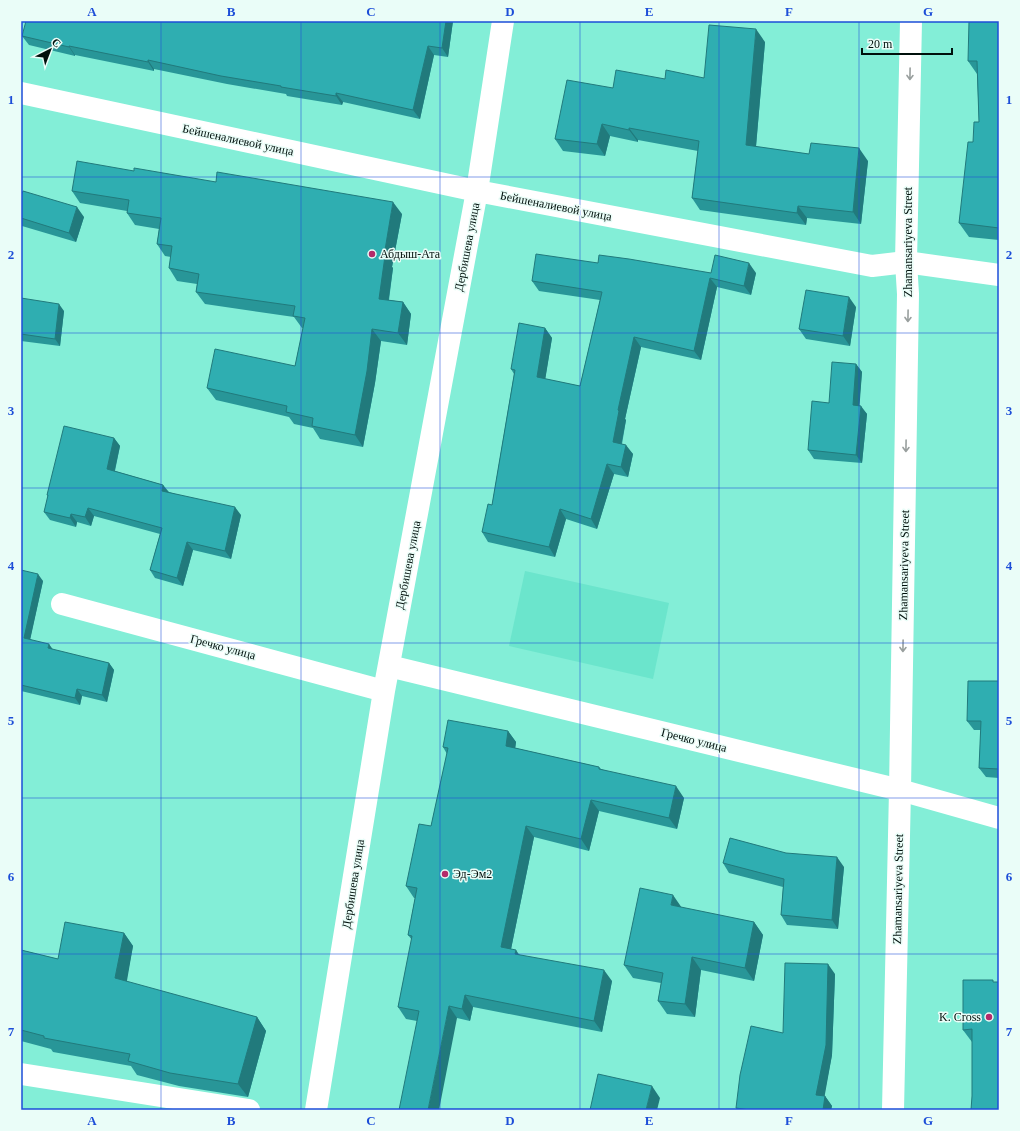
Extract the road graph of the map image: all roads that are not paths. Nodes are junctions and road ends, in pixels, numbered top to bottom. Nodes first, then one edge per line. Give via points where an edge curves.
1 (503, 21) edge
2 (911, 21) edge
3 (21, 93) edge
4 (477, 191) junction
5 (906, 262) junction
6 (999, 276) edge
7 (62, 604) dead end
8 (389, 666) junction
9 (384, 691) junction
10 (900, 790) junction
11 (999, 818) edge
12 (21, 1074) edge
13 (249, 1110) edge
14 (316, 1110) edge
15 (893, 1110) edge

1 - 4 street, Дербишева улица
2 -> 5 street, Zhamansariyeva Street
3 - 4 street, Бейшеналиевой улица
4 - 5 street, Бейшеналиевой улица via 872,266
4 - 8 street, Дербишева улица
5 - 6 street, Бейшеналиевой улица
5 -> 10 street, Zhamansariyeva Street via 908,294
7 - 9 street, Гречко улица
8 - 9 street, Дербишева улица
8 - 10 street, Гречко улица
9 - 14 street, Дербишева улица
10 - 11 street, Гречко улица
10 - 15 street, Zhamansariyeva Street
12 - 13 street

